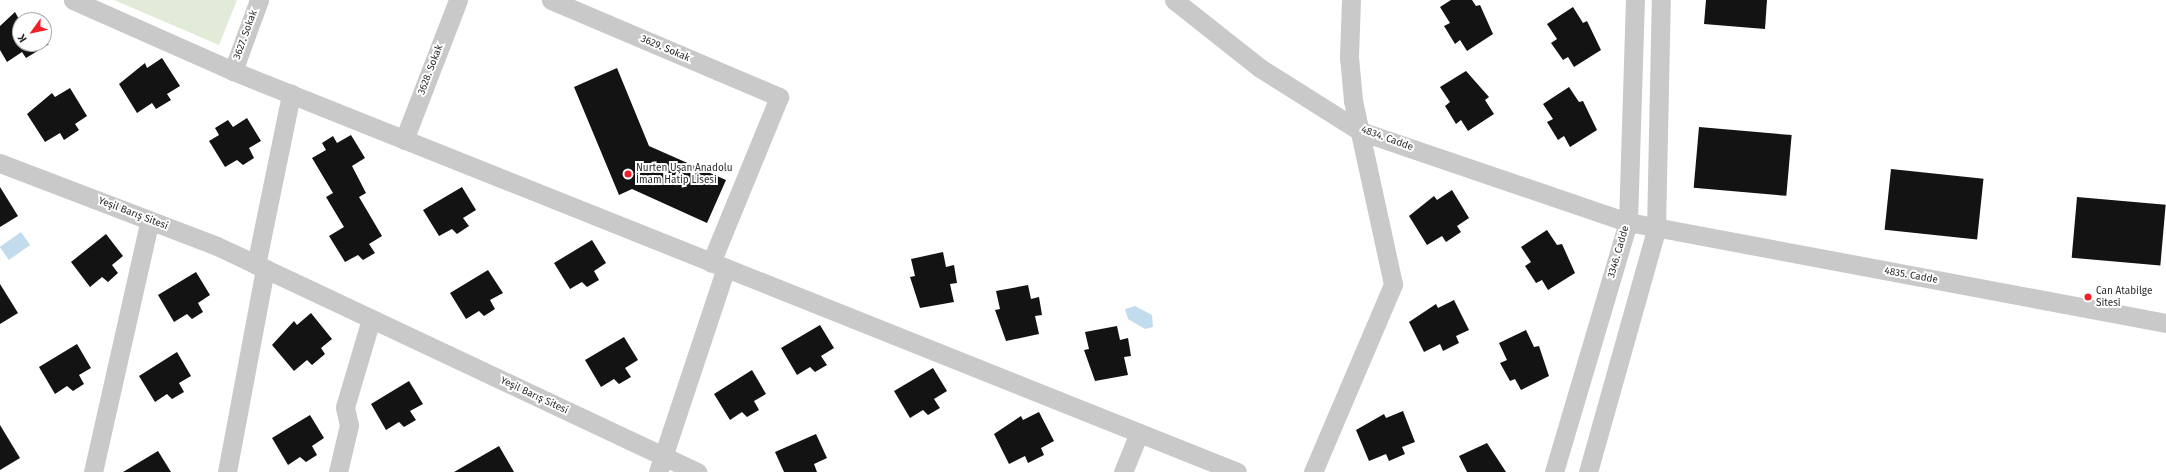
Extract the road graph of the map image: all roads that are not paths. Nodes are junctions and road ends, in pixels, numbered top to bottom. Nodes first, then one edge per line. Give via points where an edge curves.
1 (73, 0) edge
2 (258, 0) edge
3 (458, 0) edge
4 (551, 0) edge
5 (1174, 0) edge
6 (1351, 0) edge
7 (1636, 0) edge
8 (1661, 0) edge
9 (233, 70) junction
10 (291, 94) junction
11 (1360, 131) junction
12 (404, 140) junction
13 (0, 162) edge
14 (150, 220) junction
15 (1628, 222) junction
16 (1656, 230) junction
17 (718, 266) junction
18 (261, 267) junction
19 (371, 319) junction
20 (2166, 322) edge
21 (1139, 433) junction
22 (661, 464) edge
23 (93, 472) edge
24 (227, 472) edge
25 (338, 472) edge
26 (697, 472) edge
27 (1123, 472) edge
28 (1237, 472) edge
29 (1314, 472) edge
30 (1554, 472) edge
31 (1588, 472) edge

1 - 9 street
2 - 9 street, 3627. Sokak
3 - 12 street, 3628. Sokak
4 - 17 street, 3629. Sokak via 779,97
5 - 11 street, 4834. Cadde via 1260,68
6 - 11 street via 1349,57
7 - 15 street, 3346. Cadde
8 - 16 street
9 - 10 street
10 - 12 street
10 - 18 street
11 - 15 street, 4834. Cadde
11 - 29 street via 1394,284
12 - 17 street
13 - 14 street, Yeşil Barış Sitesi
14 - 18 street, Yeşil Barış Sitesi
14 - 23 street
15 - 16 street, 4834. Cadde
15 - 30 street, 3346. Cadde
16 - 20 street, 4835. Cadde
16 - 31 street
17 - 21 street
17 - 22 street
18 - 19 street, Yeşil Barış Sitesi
18 - 24 street
19 - 22 street, Yeşil Barış Sitesi
19 - 25 street via 345,407 349,425
21 - 27 street
21 - 28 street
22 - 26 street, Yeşil Barış Sitesi

